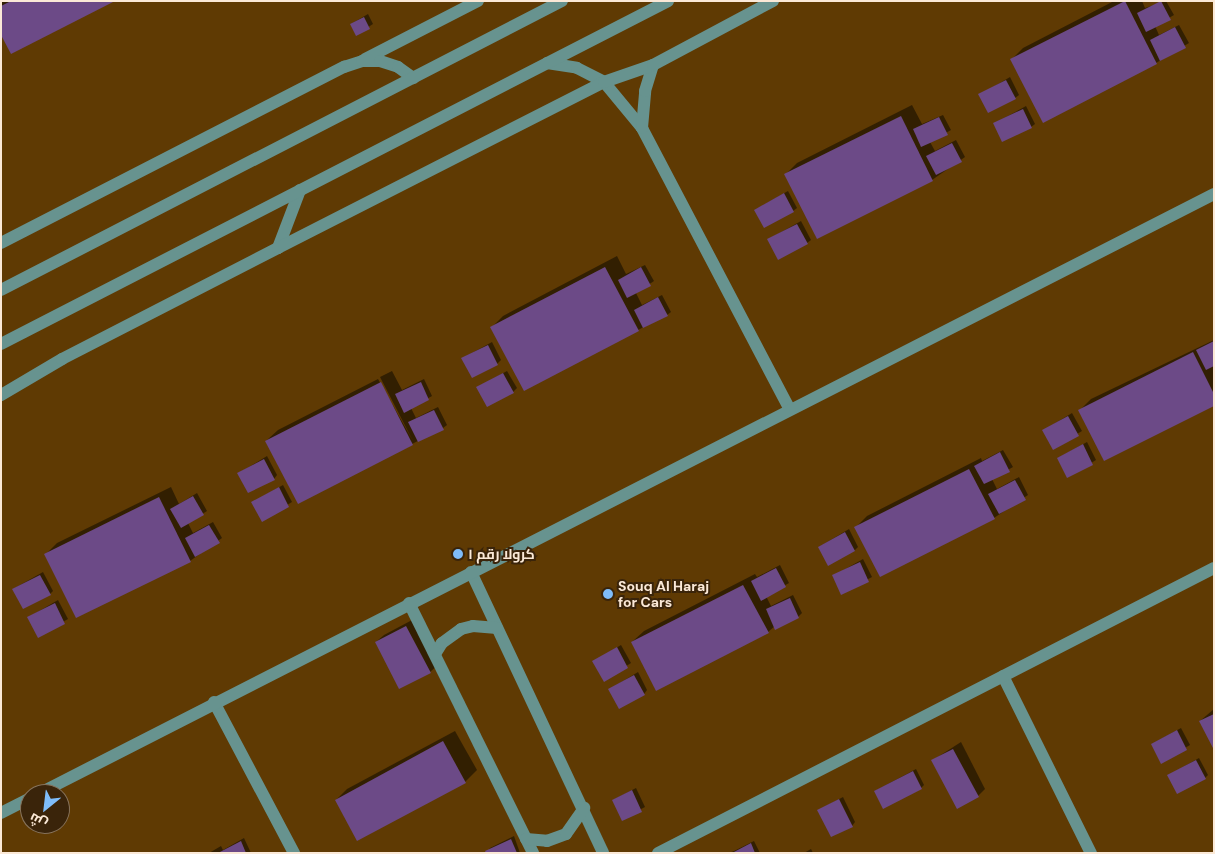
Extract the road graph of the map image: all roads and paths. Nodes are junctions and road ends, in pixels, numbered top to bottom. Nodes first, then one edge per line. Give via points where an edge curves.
1 (478, 1) edge
2 (562, 1) edge
3 (668, 1) edge
4 (774, 1) edge
5 (362, 60) junction
6 (547, 63) junction
7 (653, 65) junction
8 (413, 78) junction
9 (604, 82) junction
10 (642, 128) junction
11 (300, 190) junction
12 (1214, 194) edge
13 (1, 243) edge
14 (278, 248) junction
15 (1, 290) edge
16 (1, 344) edge
17 (1, 395) edge
18 (790, 410) junction
19 (1214, 568) edge
20 (471, 572) junction
21 (409, 603) junction
22 (497, 628) junction
23 (435, 654) junction
24 (1002, 676) junction
25 (214, 702) junction
26 (57, 784) edge
27 (20, 803) edge
28 (584, 808) junction
29 (1, 813) edge
30 (526, 839) junction
31 (294, 853) edge
32 (533, 853) edge
33 (603, 853) edge
34 (658, 853) edge
35 (1091, 853) edge

1 - 5 street
2 - 8 street
3 - 6 street
4 - 7 street
5 - 8 street via 398,67
5 - 13 street
6 - 9 street via 577,68
6 - 11 street
7 - 9 street
7 - 10 street
8 - 15 street
9 - 10 street
9 - 14 street
10 - 18 street
11 - 14 street
11 - 16 street
12 - 18 street
14 - 17 street via 53,363
18 - 20 street
19 - 24 street
20 - 21 street
20 - 22 street
21 - 23 street
21 - 25 street
22 - 23 street via 473,626 461,629 446,639
22 - 28 street
23 - 30 street
24 - 34 street
24 - 35 street
25 - 26 street
25 - 31 street
27 - 29 street
28 - 30 street via 566,834 547,841
28 - 33 street
30 - 32 street

